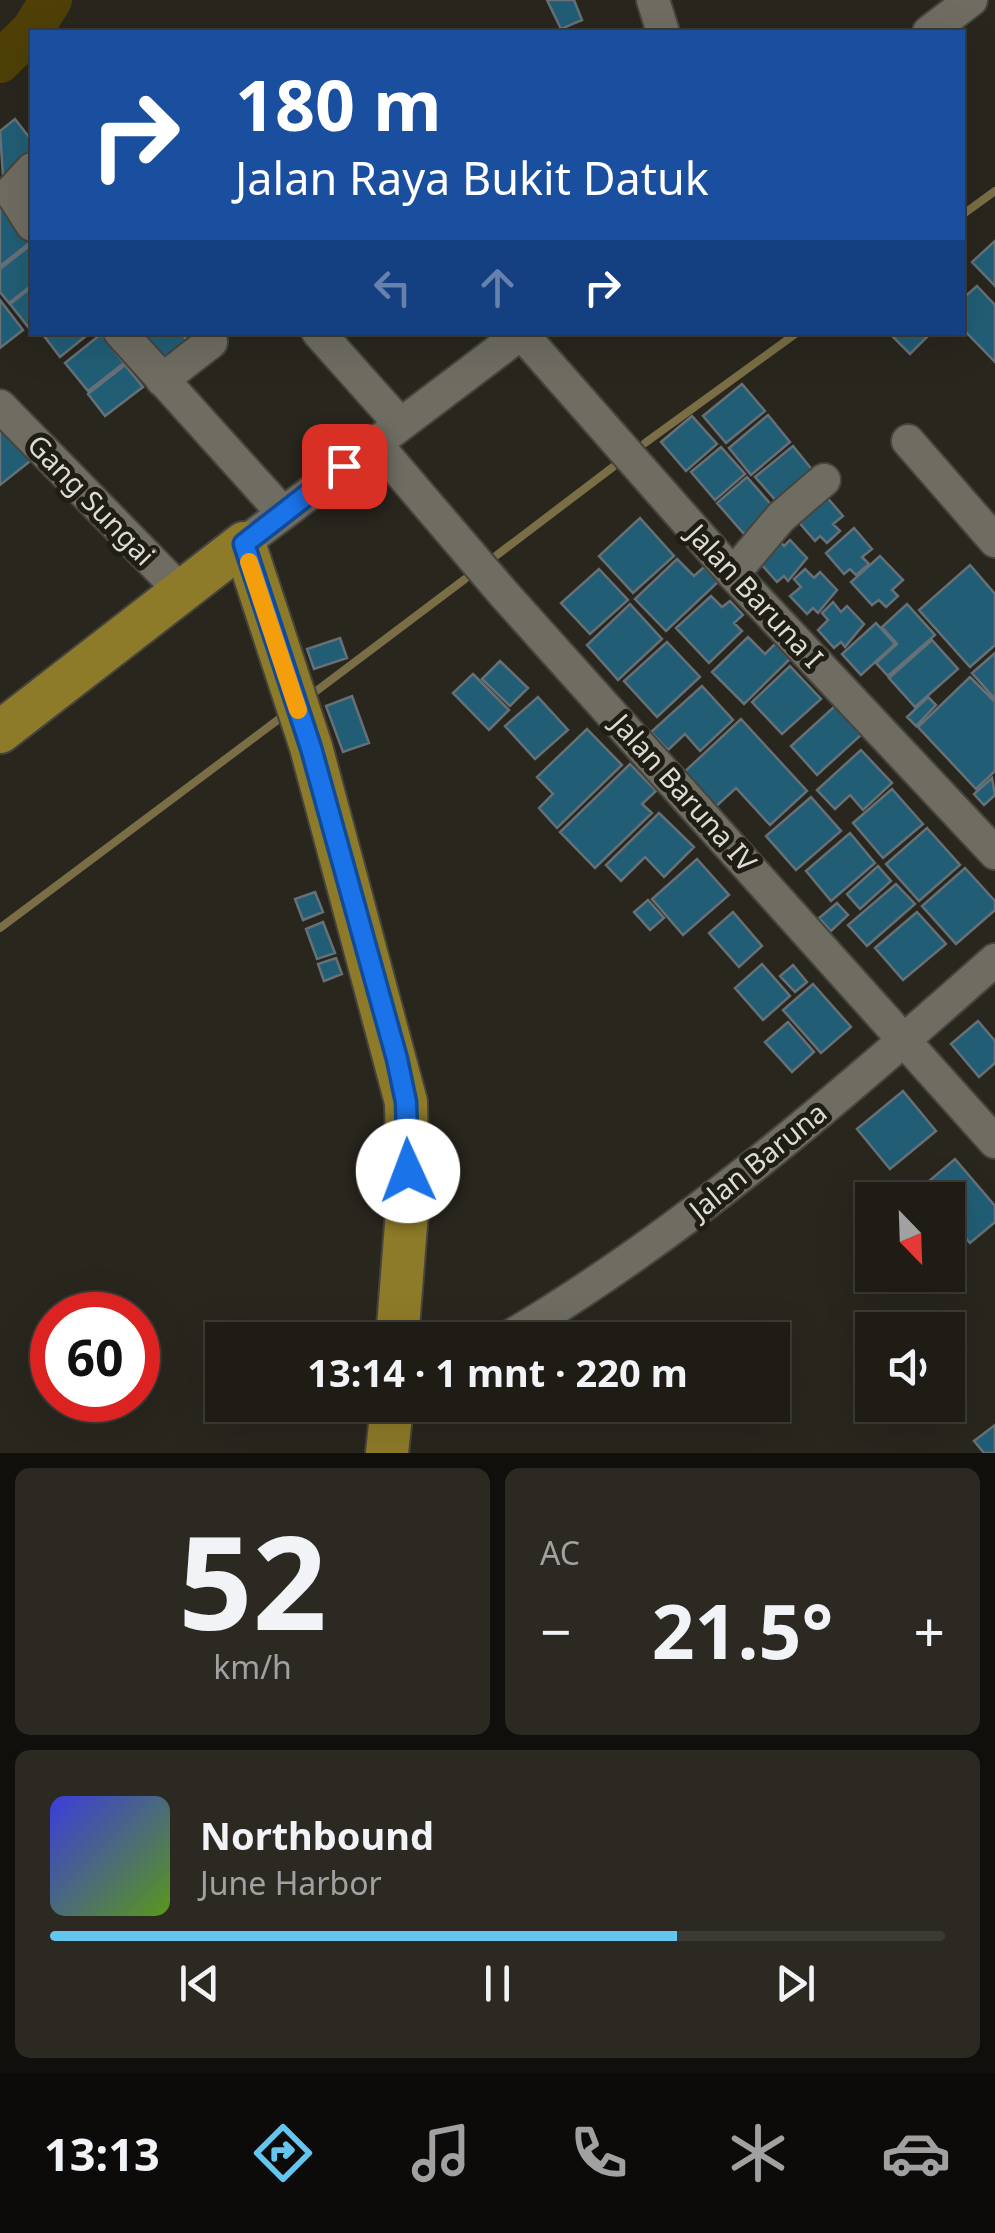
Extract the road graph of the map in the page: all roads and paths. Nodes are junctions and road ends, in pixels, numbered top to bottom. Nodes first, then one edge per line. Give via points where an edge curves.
1 (653, 0) edge
2 (971, 0) edge
3 (662, 30) edge
4 (932, 30) edge
5 (30, 171) edge
6 (30, 222) edge
7 (123, 335) edge
8 (320, 335) edge
9 (520, 335) edge
10 (525, 335) edge
11 (211, 342) dead end
12 (162, 380) junction
13 (0, 406) edge
14 (388, 433) junction
15 (908, 441) dead end
16 (824, 480) dead end
17 (282, 512) junction
18 (995, 541) edge
19 (244, 544) junction
20 (733, 574) junction
21 (183, 594) junction
22 (0, 732) edge
23 (995, 853) edge
24 (995, 960) edge
25 (905, 1039) junction
26 (995, 1142) edge
27 (398, 1322) edge
28 (532, 1322) edge
29 (391, 1422) edge
30 (388, 1453) edge

1 - 3 street
2 - 4 street
5 - 6 street via 11,192
7 - 12 street
8 - 14 street, Jalan Baruna IV
9 - 14 street
10 - 20 street, Jalan Baruna I
11 - 12 street
12 - 17 street
13 - 21 street, Gang Sungai
14 - 17 street
14 - 25 street, Jalan Baruna IV via 518,609
15 - 18 street
16 - 20 street via 781,517
17 - 19 street
19 - 21 main road
19 - 27 main road via 311,748 403,1088 408,1180
20 - 23 street, Jalan Baruna I
21 - 22 main road
24 - 25 street, Jalan Baruna
25 - 26 street, Jalan Baruna IV
25 - 28 street, Jalan Baruna via 759,1166
29 - 30 main road

